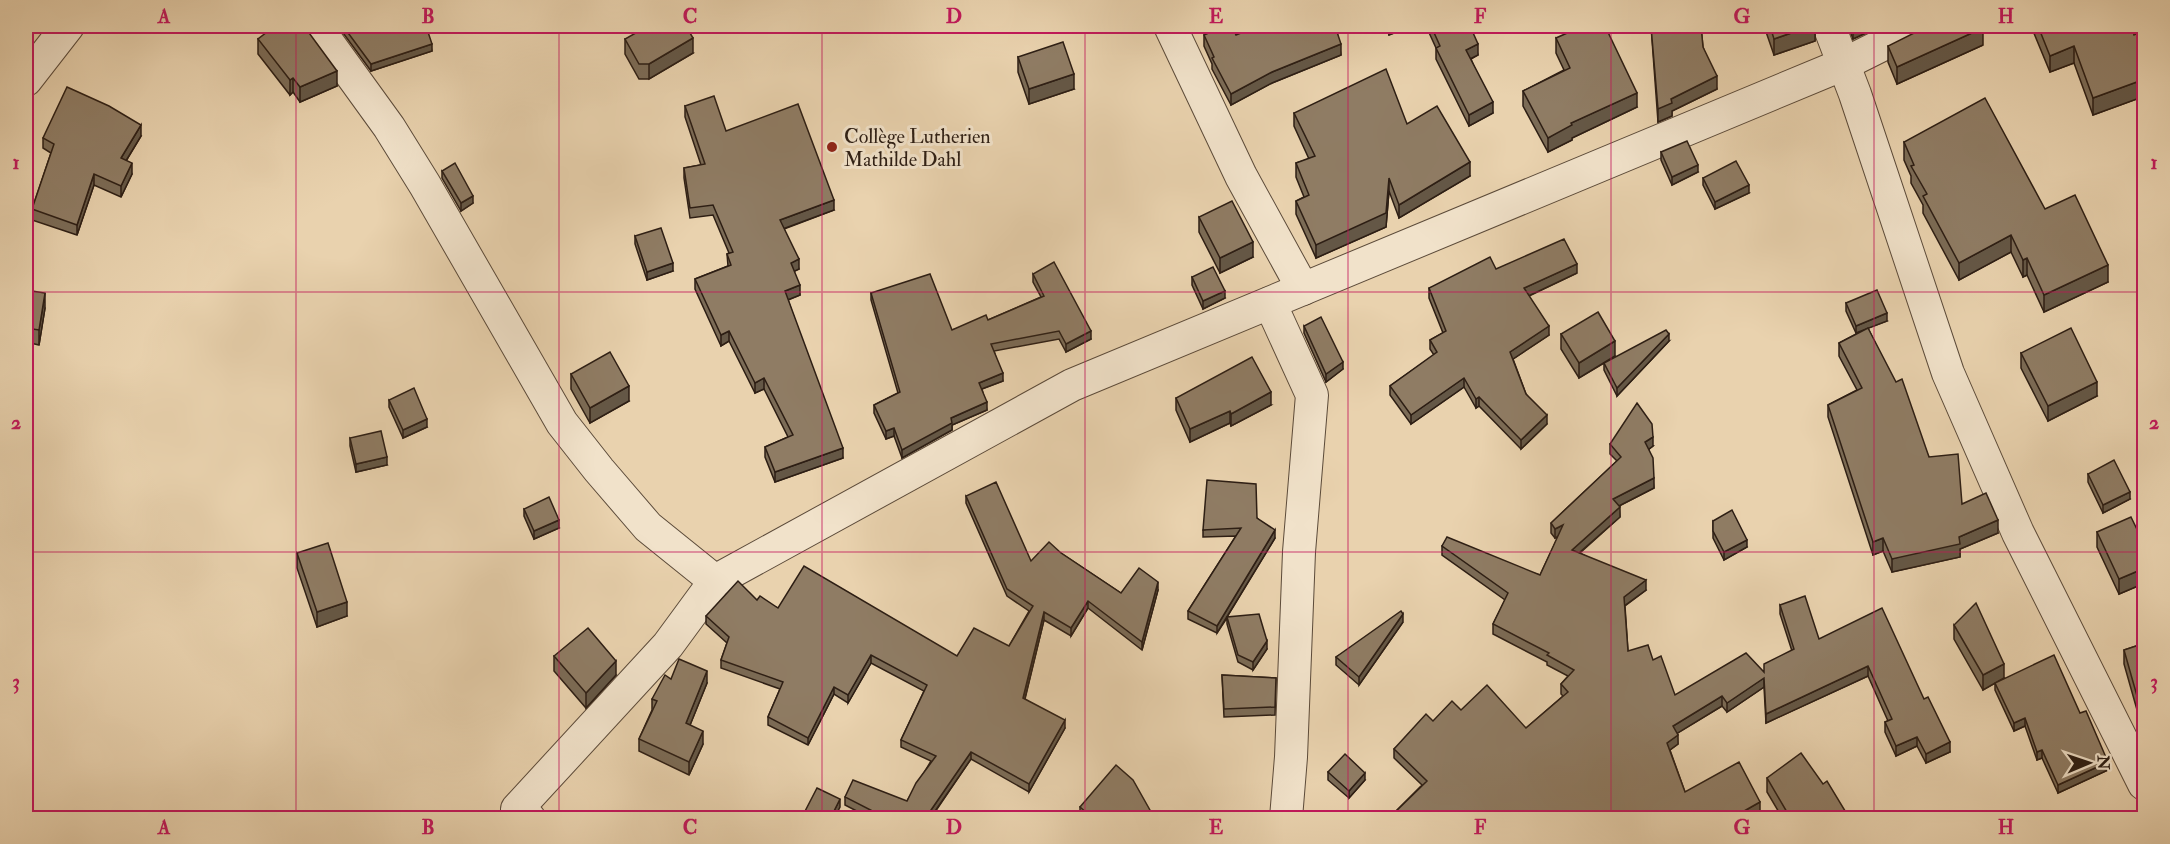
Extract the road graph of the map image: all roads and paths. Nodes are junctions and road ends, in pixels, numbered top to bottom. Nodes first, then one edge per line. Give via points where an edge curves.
1 (68, 26) edge
2 (316, 26) edge
3 (1170, 26) edge
4 (1829, 26) edge
5 (1920, 26) edge
6 (1844, 64) junction
7 (26, 80) edge
8 (1303, 289) junction
9 (1270, 303) junction
10 (715, 581) junction
11 (2145, 784) edge
12 (529, 819) edge
13 (1286, 819) edge

1 - 7 street
2 - 10 street via 389,127 562,423 648,527
3 - 8 street via 1240,176
4 - 6 street
5 - 6 street
6 - 8 street
6 - 11 street via 1948,373 2019,533
8 - 9 street
9 - 10 street via 1072,385
9 - 13 street via 1312,395 1299,552
10 - 12 street via 668,645 517,809

